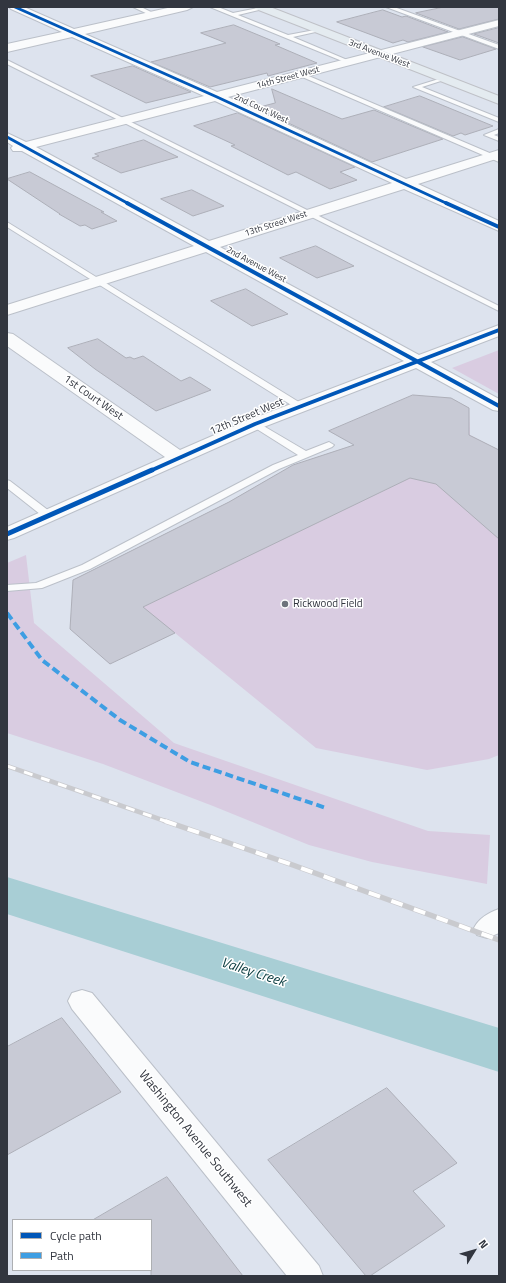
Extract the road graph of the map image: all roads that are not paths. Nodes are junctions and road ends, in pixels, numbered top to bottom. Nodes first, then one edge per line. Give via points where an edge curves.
1 (15, 7) edge
2 (136, 7) edge
3 (187, 7) edge
4 (213, 7) edge
5 (261, 7) edge
6 (389, 7) edge
7 (154, 15) junction
8 (232, 15) junction
9 (499, 23) edge
10 (318, 30) junction
11 (73, 33) junction
12 (461, 33) junction
13 (287, 37) junction
14 (499, 47) edge
15 (7, 48) edge
16 (380, 54) junction
17 (7, 62) edge
18 (349, 62) junction
19 (302, 75) junction
20 (444, 79) junction
21 (217, 97) junction
22 (499, 100) edge
23 (499, 120) edge
24 (125, 121) junction
25 (499, 131) edge
26 (7, 137) edge
27 (499, 139) edge
28 (25, 147) junction
29 (7, 151) edge
30 (496, 157) edge
31 (405, 184) junction
32 (310, 213) junction
33 (7, 224) edge
34 (499, 227) edge
35 (206, 247) junction
36 (99, 281) junction
37 (499, 309) edge
38 (7, 310) edge
39 (499, 330) edge
40 (7, 338) edge
41 (418, 361) junction
42 (299, 406) junction
43 (499, 406) edge
44 (255, 424) junction
45 (328, 445) dead end
46 (305, 455) junction
47 (179, 458) junction
48 (7, 483) edge
49 (49, 516) junction
50 (7, 534) edge
51 (7, 588) edge
52 (82, 1001) dead end
53 (307, 1276) edge

1 - 11 street, 2nd Court West
2 - 7 lane
3 - 7 street
4 - 8 lane
5 - 8 lane
5 - 10 main road, 3rd Avenue West
6 - 12 lane
7 - 11 street
8 - 13 lane
9 - 12 street, 14th Street West
10 - 13 lane
10 - 16 main road, 3rd Avenue West
11 - 15 street
11 - 21 street, 2nd Court West
12 - 14 lane
12 - 16 street, 14th Street West
13 - 18 lane
16 - 18 street, 14th Street West
16 - 20 main road, 3rd Avenue West
17 - 24 lane
18 - 19 street, 14th Street West
19 - 21 street, 14th Street West
19 - 30 lane
20 - 22 main road, 3rd Avenue West
20 - 23 lane via 416,87
21 - 24 street, 14th Street West
21 - 31 street, 2nd Court West
24 - 28 street, 14th Street West
24 - 32 lane
25 - 27 lane via 488,135
26 - 28 street, 2nd Avenue West
28 - 29 street, 14th Street West
28 - 35 street, 2nd Avenue West
30 - 31 street, 13th Street West
31 - 32 street, 13th Street West
31 - 34 street, 2nd Court West
32 - 35 street, 13th Street West
32 - 37 lane
33 - 36 lane
35 - 36 street, 13th Street West
35 - 41 street, 2nd Avenue West
36 - 38 street, 13th Street West
36 - 42 lane
39 - 41 street, 12th Street West
40 - 47 street, 1st Court West
41 - 42 street, 12th Street West
41 - 43 street, 2nd Avenue West
42 - 44 street, 12th Street West
44 - 46 lane
44 - 47 street, 12th Street West
45 - 46 lane
46 - 51 lane via 276,467 86,567 38,586
47 - 49 street, 12th Street West
48 - 49 lane
49 - 50 street, 12th Street West
52 - 53 street, Washington Avenue Southwest

